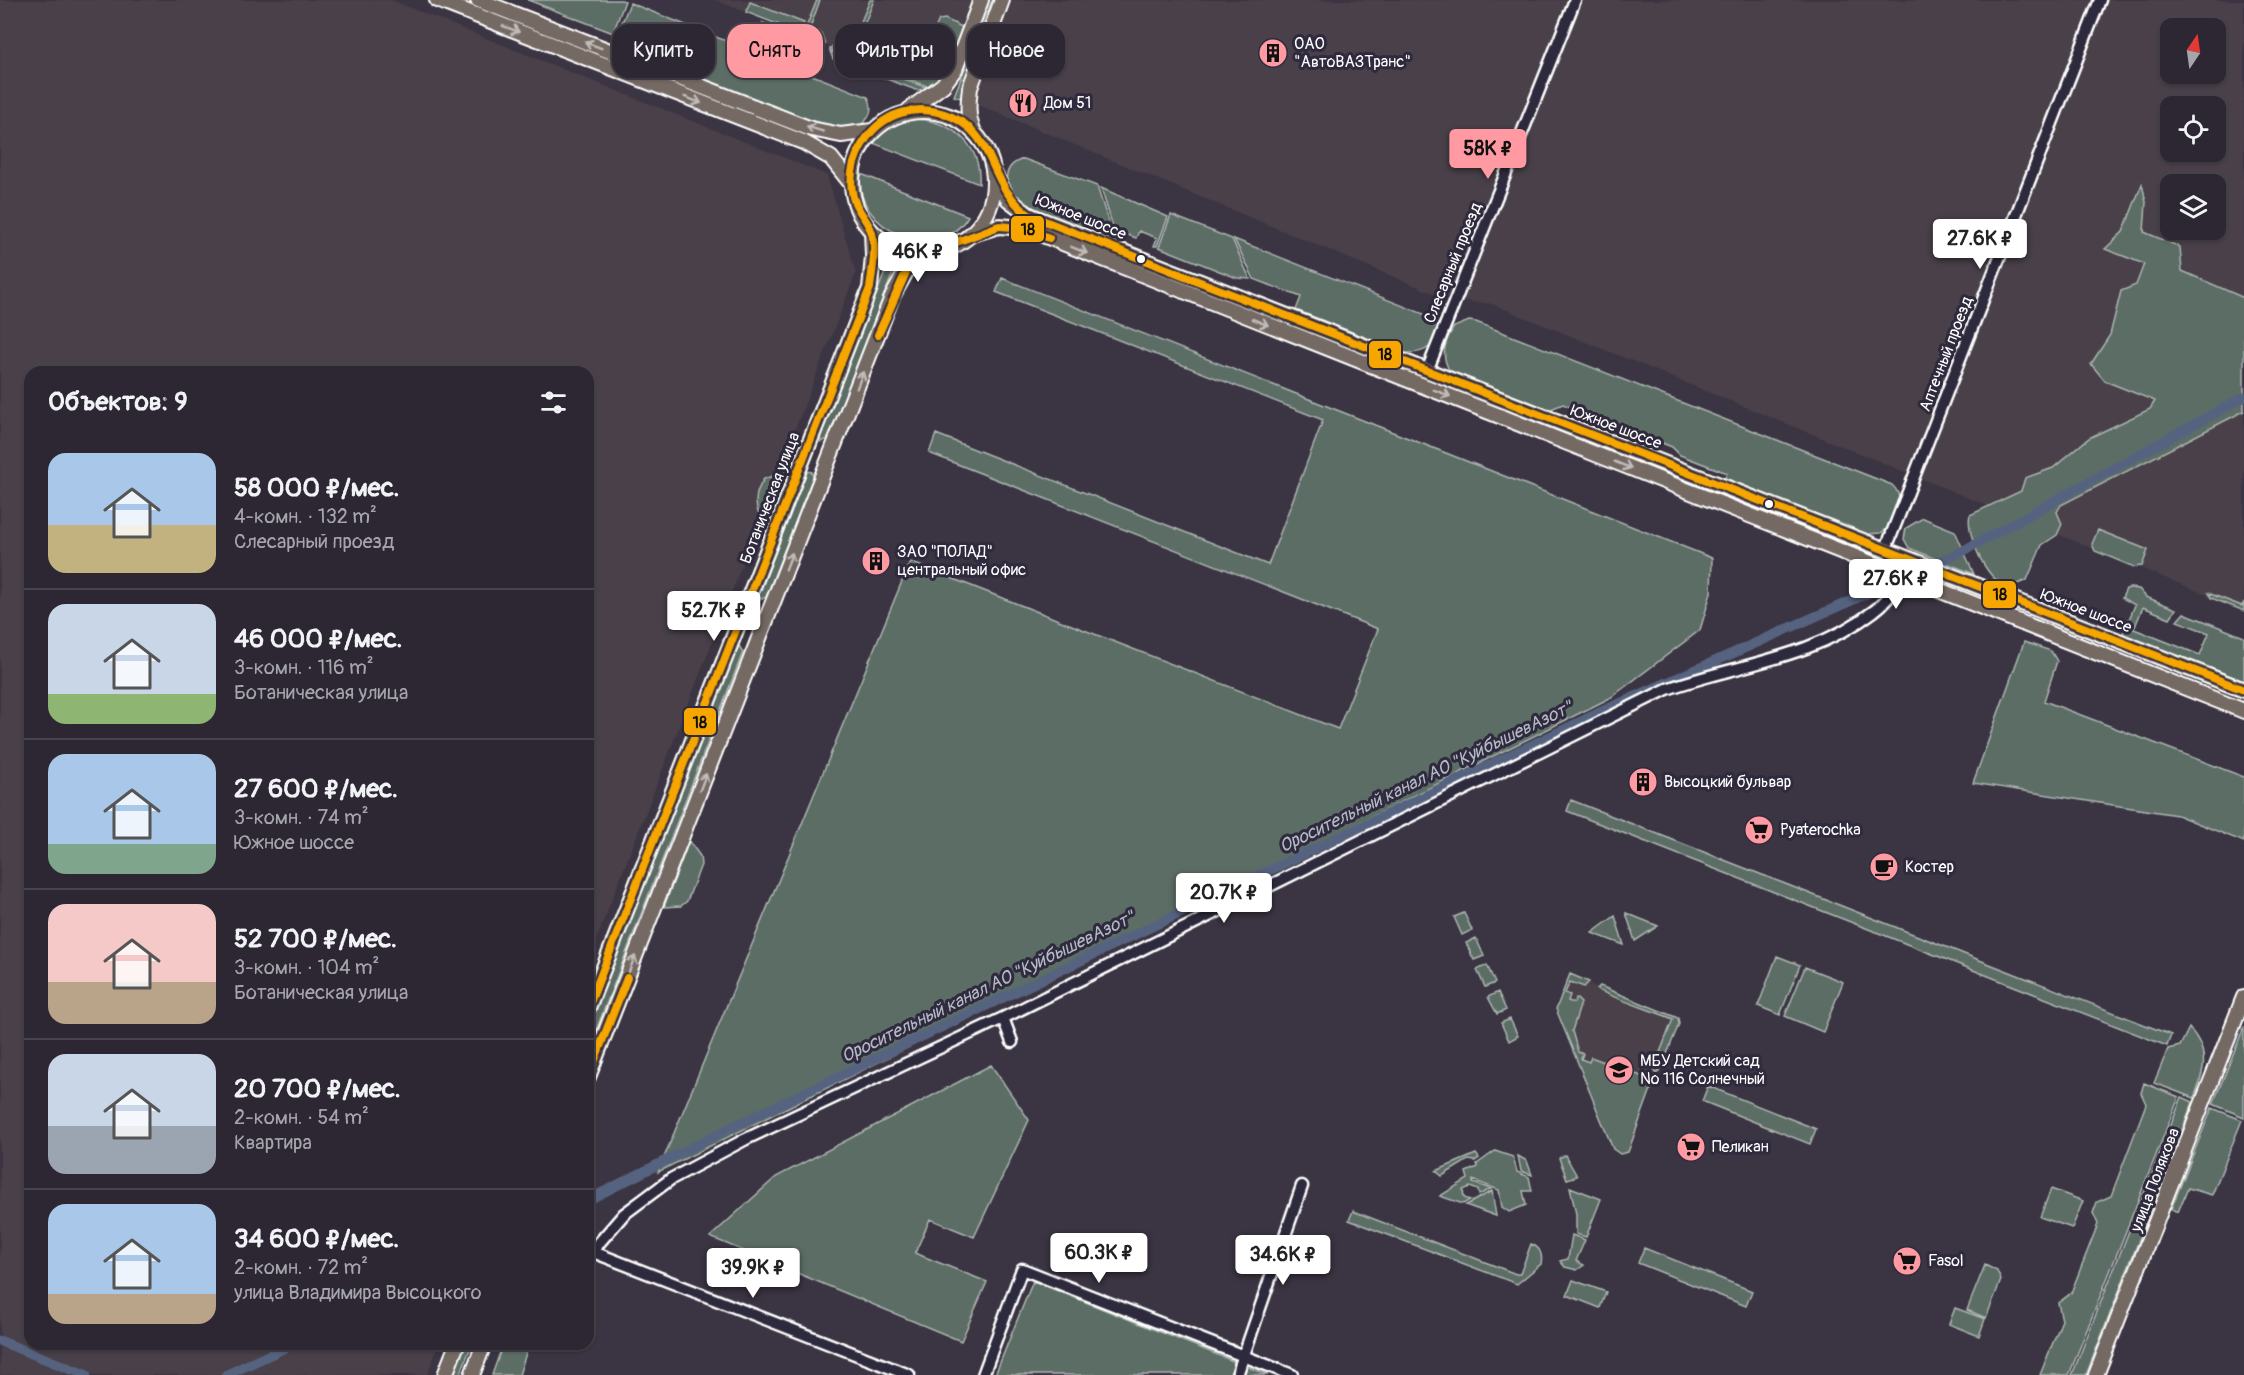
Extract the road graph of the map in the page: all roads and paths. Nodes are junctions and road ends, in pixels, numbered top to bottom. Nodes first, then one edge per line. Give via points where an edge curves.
1 (437, 0) edge
2 (478, 0) edge
3 (981, 0) edge
4 (1002, 0) edge
5 (1575, 0) edge
6 (2100, 0) edge
7 (908, 111) junction
8 (872, 132) junction
9 (976, 137) junction
10 (994, 173) junction
11 (850, 182) junction
12 (872, 232) junction
13 (970, 235) junction
14 (925, 254) junction
15 (1427, 371) junction
16 (804, 457) junction
17 (826, 466) junction
18 (1886, 551) junction
19 (1904, 576) junction
20 (742, 616) junction
21 (764, 624) junction
22 (2244, 690) edge
23 (2244, 711) edge
24 (594, 993) edge
25 (2244, 997) edge
26 (1003, 1018) junction
27 (1012, 1042) dead end
28 (594, 1062) edge
29 (1302, 1186) dead end
30 (594, 1246) edge
31 (594, 1252) edge
32 (455, 1350) edge
33 (482, 1350) edge
34 (1244, 1357) junction
35 (445, 1375) edge
36 (472, 1375) edge
37 (909, 1375) edge
38 (983, 1375) edge
39 (1237, 1375) edge
40 (1292, 1375) edge
41 (2096, 1375) edge

1 -> 11 main road via 803,142 831,158
8 -> 2 main road via 841,135 811,129
3 - 7 main road via 955,69 943,85
4 - 9 main road via 970,88 970,123
5 - 15 street, Слесарный проезд
6 - 18 street, Аптечный проезд
7 - 8 main road
7 - 9 main road via 949,116
8 - 11 main road via 855,161
9 - 10 main road via 990,157
10 - 13 main road via 990,207
10 - 15 main road, Южное шоссе via 1008,199 1029,215
11 - 12 main road via 857,210
12 - 14 main road via 895,248
12 - 16 main road, Ботаническая улица via 870,288
13 - 14 main road
13 -> 19 main road, Южное шоссе via 999,226 1024,228
17 -> 14 main road via 892,297 907,270
15 - 18 main road, Южное шоссе
16 - 17 main road
16 - 20 main road, Ботаническая улица
21 -> 17 main road
18 - 22 main road, Южное шоссе
19 - 23 main road, Южное шоссе
19 - 26 street via 1875,610 1826,639 1767,663 1667,689
20 - 21 main road
20 - 24 main road, Ботаническая улица
28 -> 21 main road
25 - 41 main road, улица Полякова
26 - 27 street
26 - 30 street via 746,1139 671,1179 624,1214
29 - 34 street
31 - 37 street
32 - 35 main road
33 - 36 main road
34 - 38 street via 1022,1269
34 - 39 street
34 - 40 street

